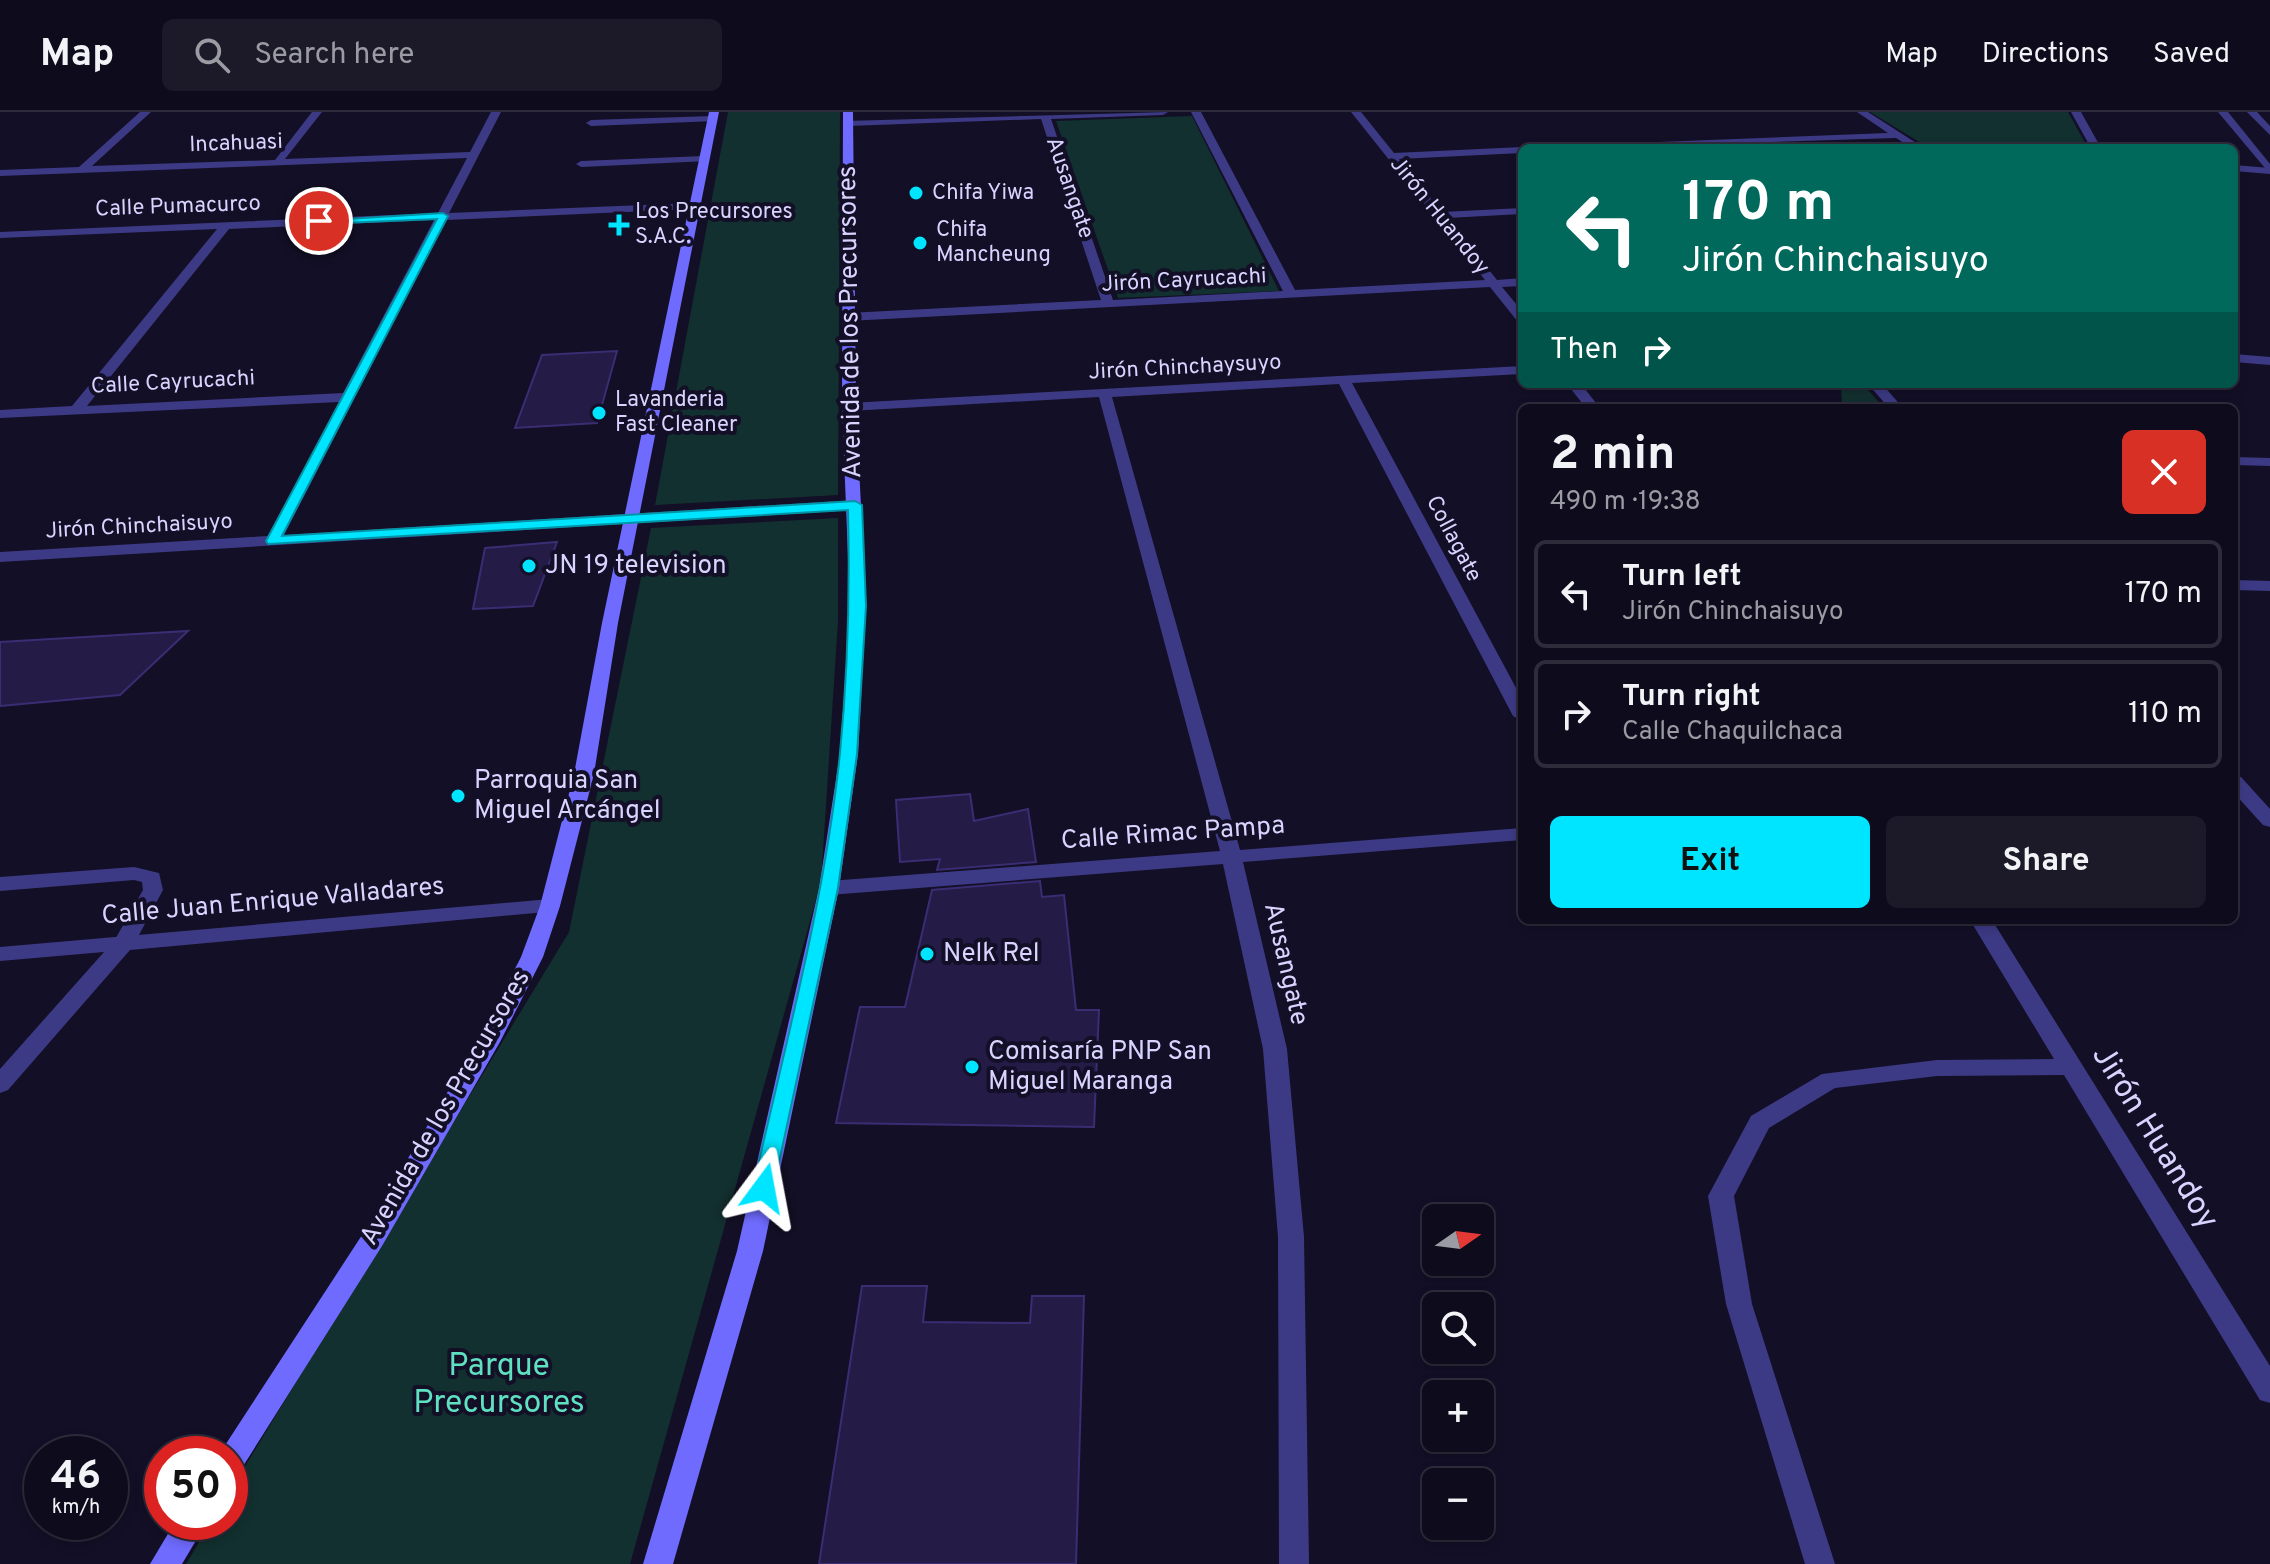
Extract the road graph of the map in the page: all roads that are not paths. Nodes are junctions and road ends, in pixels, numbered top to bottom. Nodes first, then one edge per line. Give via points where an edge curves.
1 (146, 112) edge
2 (317, 112) edge
3 (496, 112) edge
4 (1163, 112) edge
5 (1196, 112) edge
6 (1356, 112) edge
7 (1862, 112) edge
8 (2076, 112) edge
9 (2223, 112) edge
10 (2252, 112) edge
11 (714, 115) edge
12 (1045, 116) junction
13 (848, 118) edge
14 (591, 123) dead end
15 (2270, 132) edge
16 (1899, 135) junction
17 (1680, 144) edge
18 (1913, 144) edge
19 (2094, 144) edge
20 (1518, 150) edge
21 (473, 155) junction
22 (1391, 156) junction
23 (704, 159) junction
24 (278, 162) junction
25 (581, 164) dead end
26 (2238, 168) edge
27 (82, 170) junction
28 (2270, 171) edge
29 (0, 173) edge
30 (693, 206) junction
31 (1518, 211) edge
32 (1439, 215) junction
33 (443, 216) junction
34 (226, 225) junction
35 (17, 234) junction
36 (0, 235) edge
37 (0, 250) edge
38 (1518, 282) edge
39 (1494, 284) junction
40 (1292, 296) junction
41 (1108, 304) junction
42 (1518, 314) edge
43 (848, 317) junction
44 (2238, 358) edge
45 (2270, 361) edge
46 (1518, 370) edge
47 (1345, 382) junction
48 (1577, 388) edge
49 (1878, 388) edge
50 (1105, 394) junction
51 (349, 397) junction
52 (1590, 404) edge
53 (1892, 404) edge
54 (849, 407) junction
55 (76, 410) junction
56 (0, 414) edge
57 (2238, 461) edge
58 (2270, 462) edge
59 (855, 505) junction
60 (630, 519) junction
61 (273, 541) junction
62 (0, 557) edge
63 (2238, 585) edge
64 (2270, 586) edge
65 (1518, 708) edge
66 (2238, 785) edge
67 (2270, 821) edge
68 (1518, 834) edge
69 (1232, 858) junction
70 (0, 884) edge
71 (829, 888) junction
72 (550, 906) junction
73 (1983, 924) edge
74 (124, 943) junction
75 (0, 954) edge
76 (2071, 1067) junction
77 (0, 1084) edge
78 (2270, 1391) edge
79 (247, 1436) edge
80 (180, 1540) edge
81 (165, 1564) edge
82 (658, 1564) edge
83 (1294, 1564) edge
84 (1820, 1564) edge

1 - 27 street
2 - 24 street
3 - 21 street
4 - 12 street
5 - 40 street
6 - 22 street, Jirón Huandoy
7 - 16 street
8 - 19 street
9 - 28 street
10 - 15 street
11 - 14 street
11 - 23 main road, Avenida de los Precursores
12 - 13 street
12 - 41 street, Ausangate
13 - 43 main road, Avenida de los Precursores
16 - 17 street
16 - 18 street
20 - 22 street
21 - 24 street, Incahuasi
21 - 33 street
22 - 32 street, Jirón Huandoy
23 - 25 street
23 - 30 main road, Avenida de los Precursores
24 - 27 street, Incahuasi
26 - 28 street
27 - 29 street, Incahuasi
30 - 33 street, Calle Pumacurco
30 - 60 main road, Avenida de los Precursores
31 - 32 street
32 - 39 street, Jirón Huandoy
33 - 34 street, Calle Pumacurco
33 - 51 street
34 - 35 street, Calle Pumacurco
34 - 55 street
35 - 36 street, Calle Pumacurco
35 - 37 street
38 - 39 street, Jirón Cayrucachi
39 - 40 street, Jirón Cayrucachi
39 - 42 street, Jirón Huandoy
40 - 41 street, Jirón Cayrucachi
41 - 43 street, Jirón Cayrucachi
43 - 54 main road, Avenida de los Precursores
44 - 45 street
46 - 47 street, Jirón Chinchaysuyo
47 - 50 street, Jirón Chinchaysuyo
47 - 65 street, Collagate
48 - 52 street
49 - 53 street
50 - 54 street, Jirón Chinchaysuyo
50 - 69 street, Ausangate
51 - 55 street, Calle Cayrucachi
51 - 61 street
54 - 59 main road, Avenida de los Precursores
55 - 56 street, Calle Cayrucachi
57 - 58 street
59 - 60 street, Jirón Chinchaisuyo
59 - 71 main road, Avenida de los Precursores via 856,676
60 - 61 street, Jirón Chinchaisuyo
60 - 72 main road, Avenida de los Precursores via 584,774
61 - 62 street, Jirón Chinchaisuyo
63 - 64 street
66 - 67 street
68 - 69 street, Calle Rimac Pampa
69 - 71 street, Calle Rimac Pampa
69 - 83 street, Ausangate via 1275,1049 1291,1237
70 - 74 street via 134,873 152,878 153,890
71 - 82 main road, Avenida de los Precursores via 750,1251
72 - 74 street, Calle Juan Enrique Valladares
72 - 79 main road, Avenida de los Precursores via 532,957 489,1042 373,1239
73 - 76 street, Jirón Huandoy
74 - 75 street, Calle Juan Enrique Valladares
74 - 77 street
76 - 78 street, Jirón Huandoy
76 - 84 street via 1937,1068 1830,1080 1760,1122 1721,1196 1739,1304
80 - 81 main road

